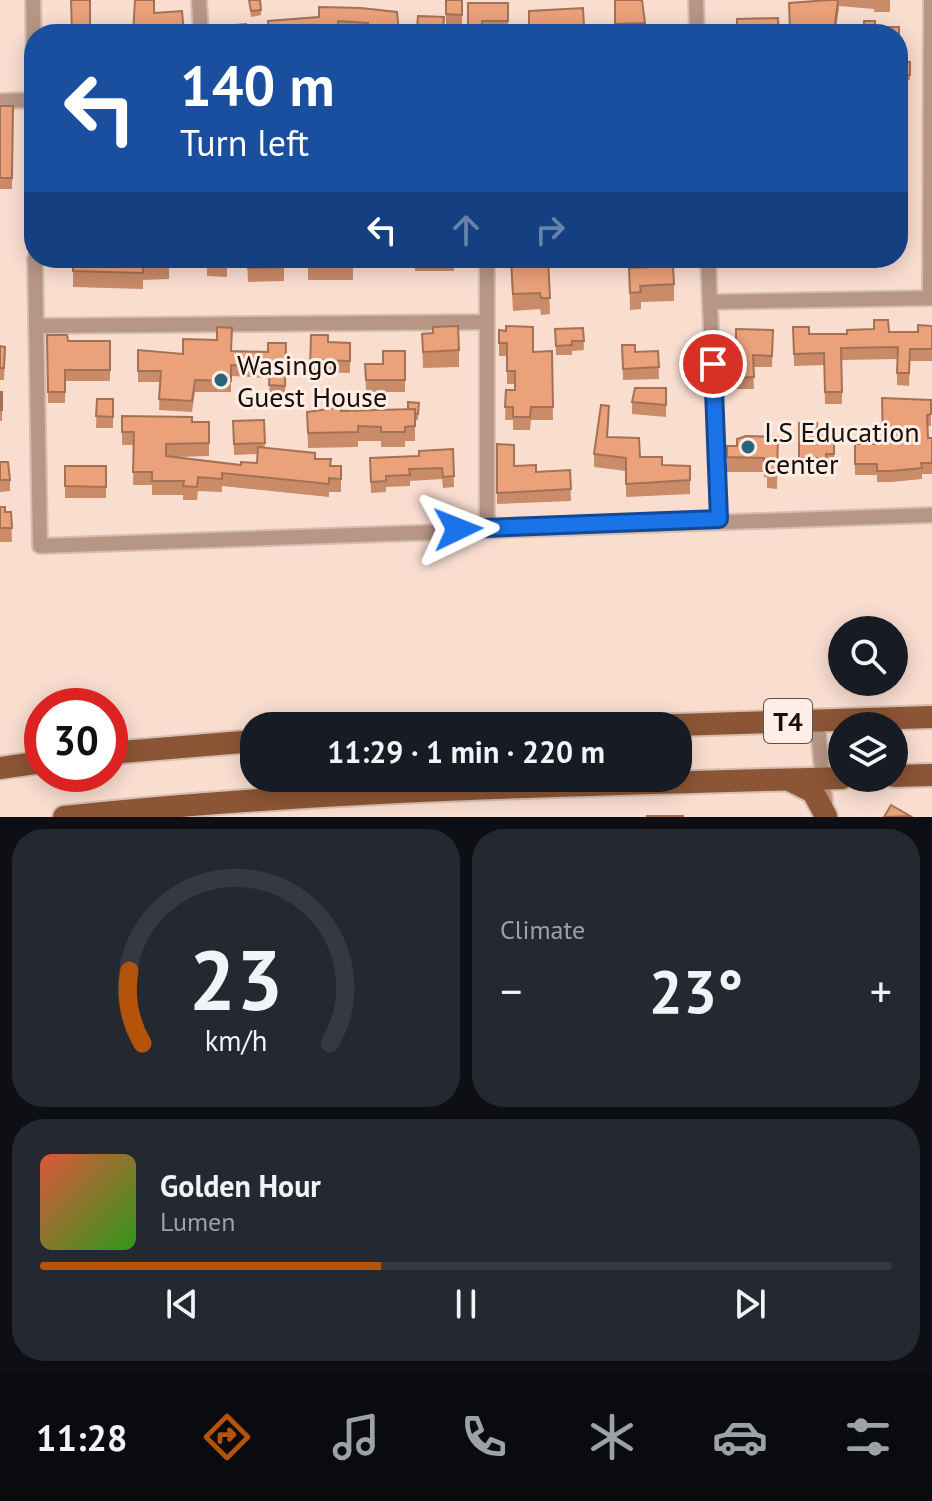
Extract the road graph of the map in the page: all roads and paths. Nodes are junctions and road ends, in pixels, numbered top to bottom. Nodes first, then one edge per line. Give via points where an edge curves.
1 (33, 0) edge
2 (199, 0) edge
3 (696, 0) edge
4 (931, 0) edge
5 (33, 24) edge
6 (200, 24) edge
7 (697, 24) edge
8 (24, 100) edge
9 (0, 101) edge
10 (35, 268) edge
11 (487, 268) edge
12 (708, 268) edge
13 (931, 298) edge
14 (710, 302) junction
15 (487, 322) junction
16 (36, 326) junction
17 (932, 515) edge
18 (719, 519) junction
19 (487, 528) junction
20 (932, 717) edge
21 (817, 720) junction
22 (692, 724) edge
23 (240, 742) edge
24 (128, 752) edge
25 (828, 758) edge
26 (24, 765) edge
27 (0, 768) edge
28 (932, 775) edge
29 (908, 776) edge
30 (828, 778) edge
31 (788, 779) junction
32 (831, 792) edge
33 (840, 792) edge
34 (141, 812) edge
35 (826, 816) edge
36 (64, 817) edge

1 - 5 street
2 - 6 street
3 - 7 street
4 - 13 street
8 - 9 street
10 - 16 street
11 - 15 street
12 - 14 street
13 - 14 street
14 - 18 street
15 - 16 street
15 - 19 street
16 - 19 street via 40,546
17 - 18 street
18 - 19 street
20 - 21 main road, T4
21 - 22 main road, T4
21 - 25 street
23 - 24 main road
26 - 27 main road
28 - 29 main road
30 - 31 main road, T4
31 - 34 main road, T4 via 384,792
31 - 35 main road via 813,792
32 - 35 street
33 - 35 main road
34 - 36 main road, T4

